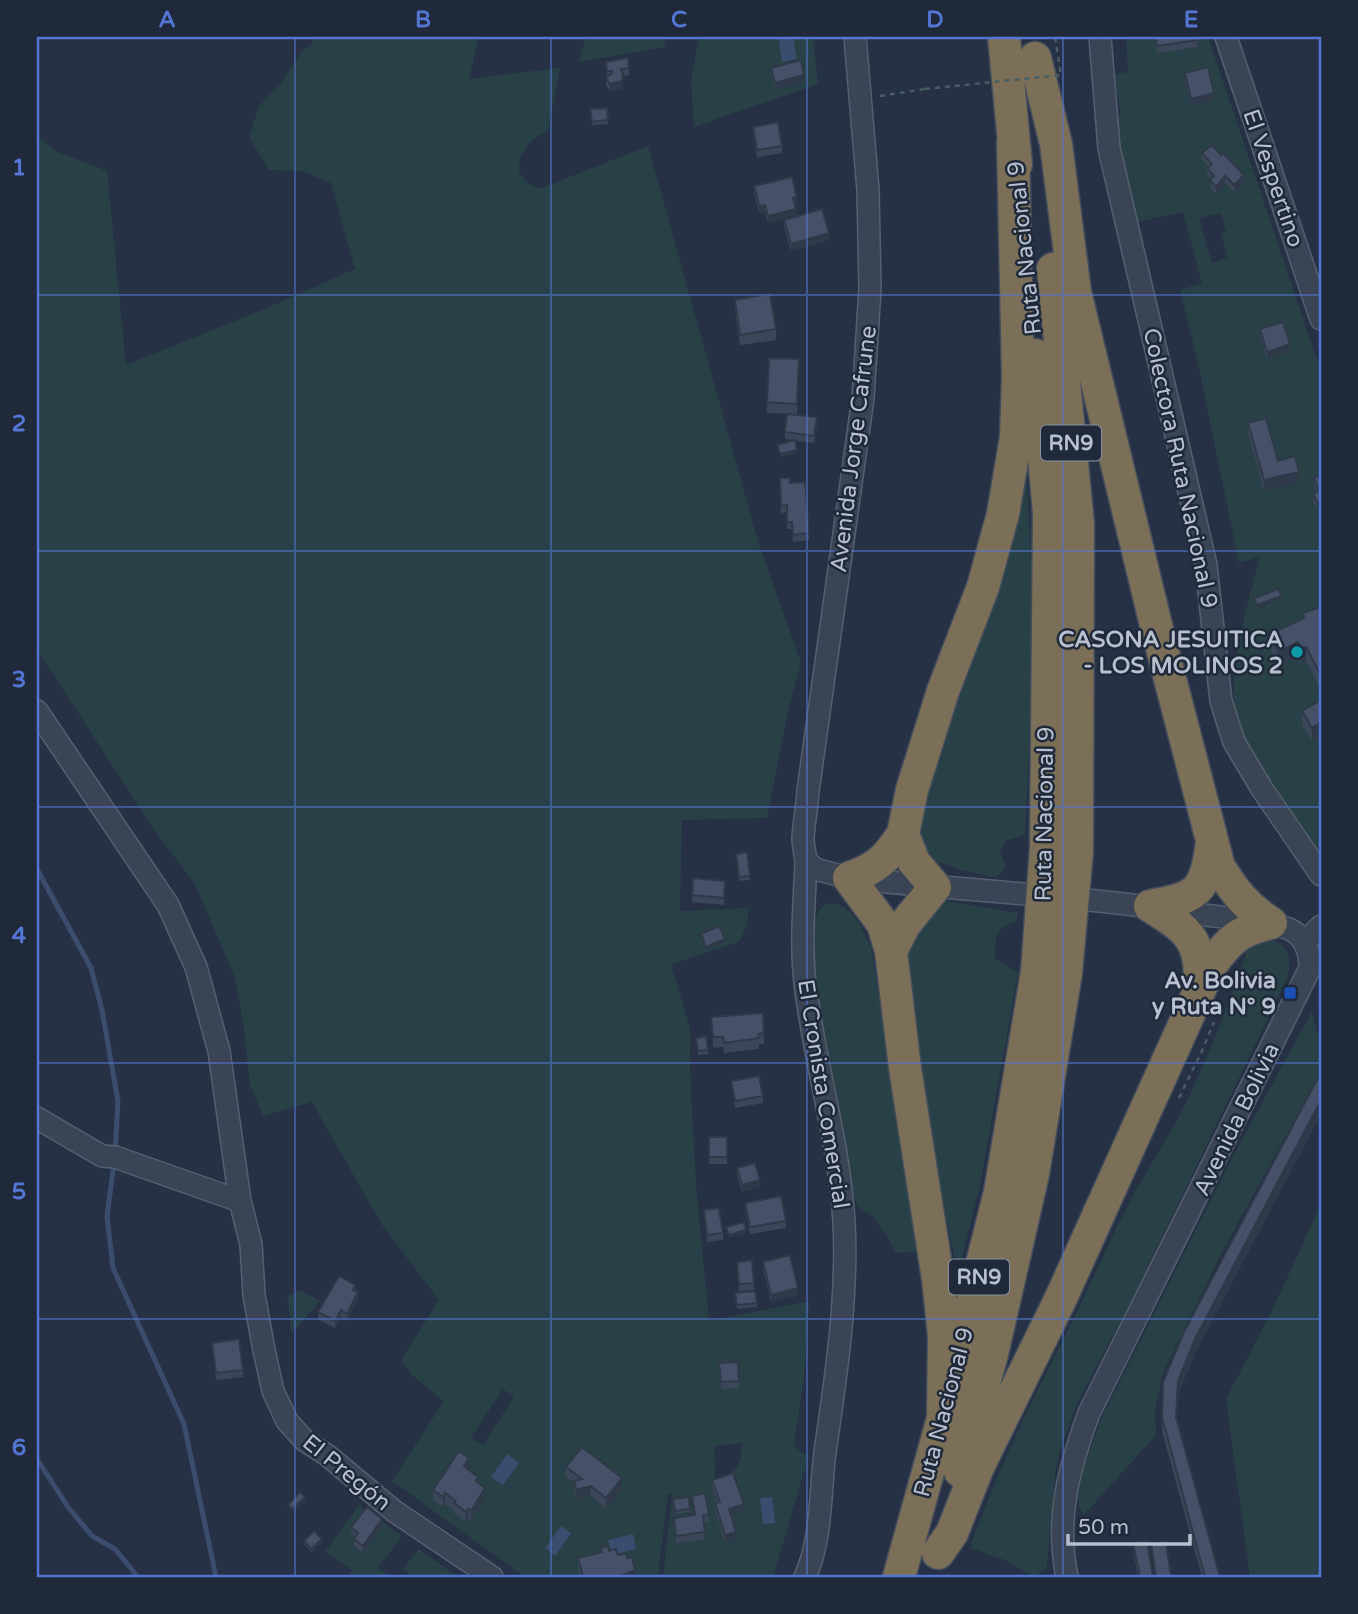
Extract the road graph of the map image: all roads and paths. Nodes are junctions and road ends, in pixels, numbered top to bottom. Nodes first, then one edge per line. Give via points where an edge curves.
1 (855, 37) edge
2 (1004, 37) edge
3 (1100, 37) edge
4 (1226, 37) edge
5 (1041, 44) edge
6 (860, 99) junction
7 (1013, 144) junction
8 (1321, 319) edge
9 (37, 711) edge
10 (903, 834) junction
11 (1212, 842) junction
12 (1062, 849) junction
13 (806, 860) junction
14 (1321, 874) edge
15 (849, 878) junction
16 (935, 887) junction
17 (1150, 906) junction
18 (1271, 923) junction
19 (1321, 926) edge
20 (1305, 942) junction
21 (891, 951) junction
22 (1052, 972) junction
23 (1198, 997) junction
24 (37, 1118) edge
25 (240, 1201) junction
26 (943, 1418) junction
27 (935, 1565) edge
28 (492, 1577) edge
29 (805, 1577) edge
30 (899, 1577) edge
31 (1067, 1577) edge

1 - 6 street, Avenida Jorge Cafrune
2 - 7 highway, Ruta Nacional 9 / RN9
3 - 14 street, Colectora Ruta Nacional 9 via 1109,148 1206,565 1221,701 1234,742
4 - 8 street, El Vespertino
5 - 6 path, bridge via 1061,75
5 - 11 highway via 1075,292
5 - 12 highway, Ruta Nacional 9 / RN9 via 1053,278 1078,524
6 - 13 street, Avenida Jorge Cafrune via 869,190 863,398 808,791 803,841
7 - 10 highway via 1016,437 1003,514 983,587 943,691
7 - 12 highway, Ruta Nacional 9 / RN9 via 1046,460
9 - 25 street, El Pregón via 168,905 196,967 219,1051
10 - 15 highway via 887,858
10 - 16 highway via 914,862
11 - 17 highway via 1207,875 1197,890 1182,901
11 - 18 highway via 1219,867 1235,892
12 - 22 highway, Ruta Nacional 9 / RN9, bridge
13 - 15 street via 815,869
13 - 29 street, El Cronista Comercial via 802,916 805,988 830,1119 844,1234 834,1385 815,1542
15 - 16 street
15 - 21 highway via 883,924
16 - 17 street
16 - 21 highway via 905,924
17 - 18 street
17 - 23 highway via 1178,923 1198,951
18 - 20 street via 1292,930
18 - 23 highway via 1247,929 1223,948
19 - 20 street
20 - 31 street, Avenida Bolivia via 1310,968 1089,1413 1064,1493
21 - 26 highway via 938,1279 944,1336
22 - 26 highway, Ruta Nacional 9 / RN9
22 - 27 highway, Ruta Nacional 9 / RN9 via 1033,1174 992,1354
23 - 27 highway
24 - 25 street via 103,1156
25 - 28 street, El Pregón via 251,1244 254,1295 267,1364 287,1420 304,1441 394,1511
26 - 30 highway, Ruta Nacional 9 / RN9

